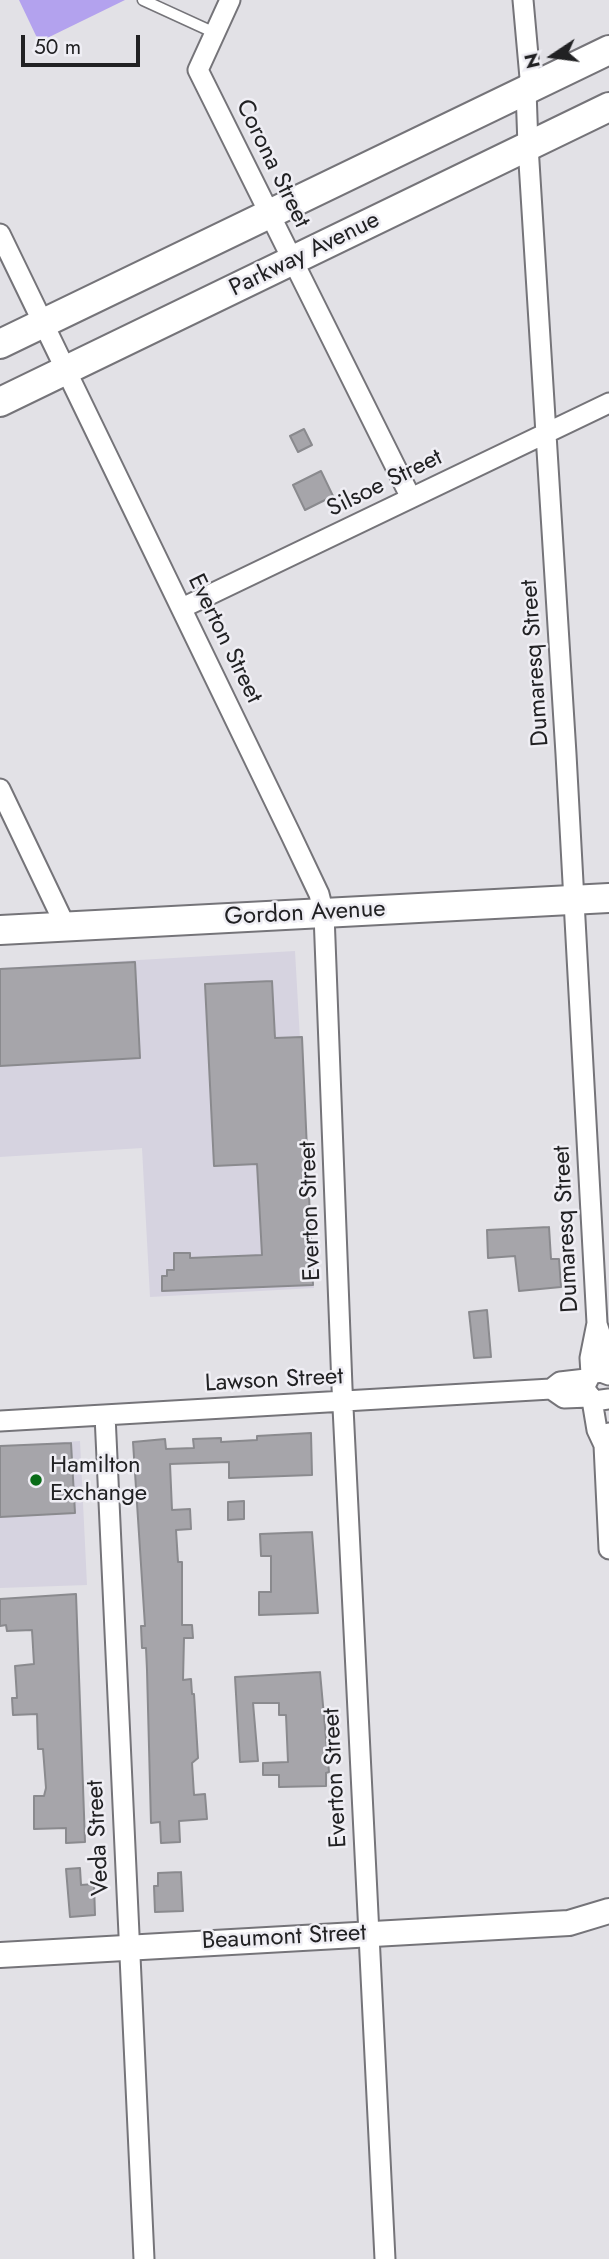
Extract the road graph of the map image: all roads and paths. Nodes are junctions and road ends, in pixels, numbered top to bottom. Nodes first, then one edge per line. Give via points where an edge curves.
1 (144, 0) edge
2 (230, 0) edge
3 (523, 0) edge
4 (215, 33) junction
5 (609, 50) edge
6 (526, 90) junction
7 (609, 107) edge
8 (527, 146) junction
9 (270, 215) junction
10 (0, 234) edge
11 (293, 261) junction
12 (43, 323) junction
13 (0, 344) edge
14 (66, 371) junction
15 (0, 402) edge
16 (609, 403) edge
17 (547, 433) junction
18 (411, 498) junction
19 (182, 608) junction
20 (0, 789) edge
21 (609, 898) edge
22 (573, 900) junction
23 (324, 914) junction
24 (65, 925) junction
25 (0, 930) edge
26 (598, 1385) edge
27 (344, 1401) junction
28 (104, 1415) junction
29 (0, 1421) edge
30 (607, 1439) edge
31 (609, 1549) edge
32 (609, 1911) edge
33 (569, 1923) junction
34 (609, 1930) edge
35 (368, 1933) junction
36 (128, 1946) junction
37 (0, 1955) edge
38 (144, 2259) edge
39 (385, 2259) edge

1 - 4 lane
2 - 4 street, Corona Street
3 - 6 street, Dumaresq Street via 530,78
4 - 9 street, Corona Street via 198,70
5 - 6 main road
6 - 8 street, Dumaresq Street
6 - 9 main road
7 - 8 main road, Parkway Avenue
8 - 11 main road, Parkway Avenue
8 - 17 street, Dumaresq Street
9 - 11 street, Corona Street
9 - 12 main road
10 - 12 street, Everton Street
11 - 14 main road, Parkway Avenue
11 - 18 street, Corona Street
12 - 13 main road
12 - 14 street, Everton Street
14 - 15 main road, Parkway Avenue
14 - 19 street, Everton Street
16 - 17 street, Silsoe Street
17 - 18 street, Silsoe Street
17 - 22 street, Dumaresq Street
18 - 19 street, Silsoe Street
19 - 23 street, Everton Street via 319,894
20 - 24 street
21 - 22 main road, Gordon Avenue
22 - 23 main road, Gordon Avenue
22 - 26 street, Dumaresq Street via 597,1323 590,1358
23 - 24 main road, Gordon Avenue
23 - 27 street, Everton Street
24 - 25 main road, Gordon Avenue
26 - 27 street, Lawson Street via 564,1398 551,1389
26 - 30 street, Dumaresq Street via 597,1430
27 - 28 street, Lawson Street
27 - 35 street, Everton Street
28 - 29 street, Lawson Street
28 - 36 street, Veda Street
30 - 31 street, Dumaresq Street
32 - 33 street, Beaumont Street
33 - 34 street, Beaumont Street
33 - 35 street, Beaumont Street
35 - 36 street, Beaumont Street
35 - 39 street, Everton Street
36 - 37 street, Beaumont Street
36 - 38 street, Veda Street

